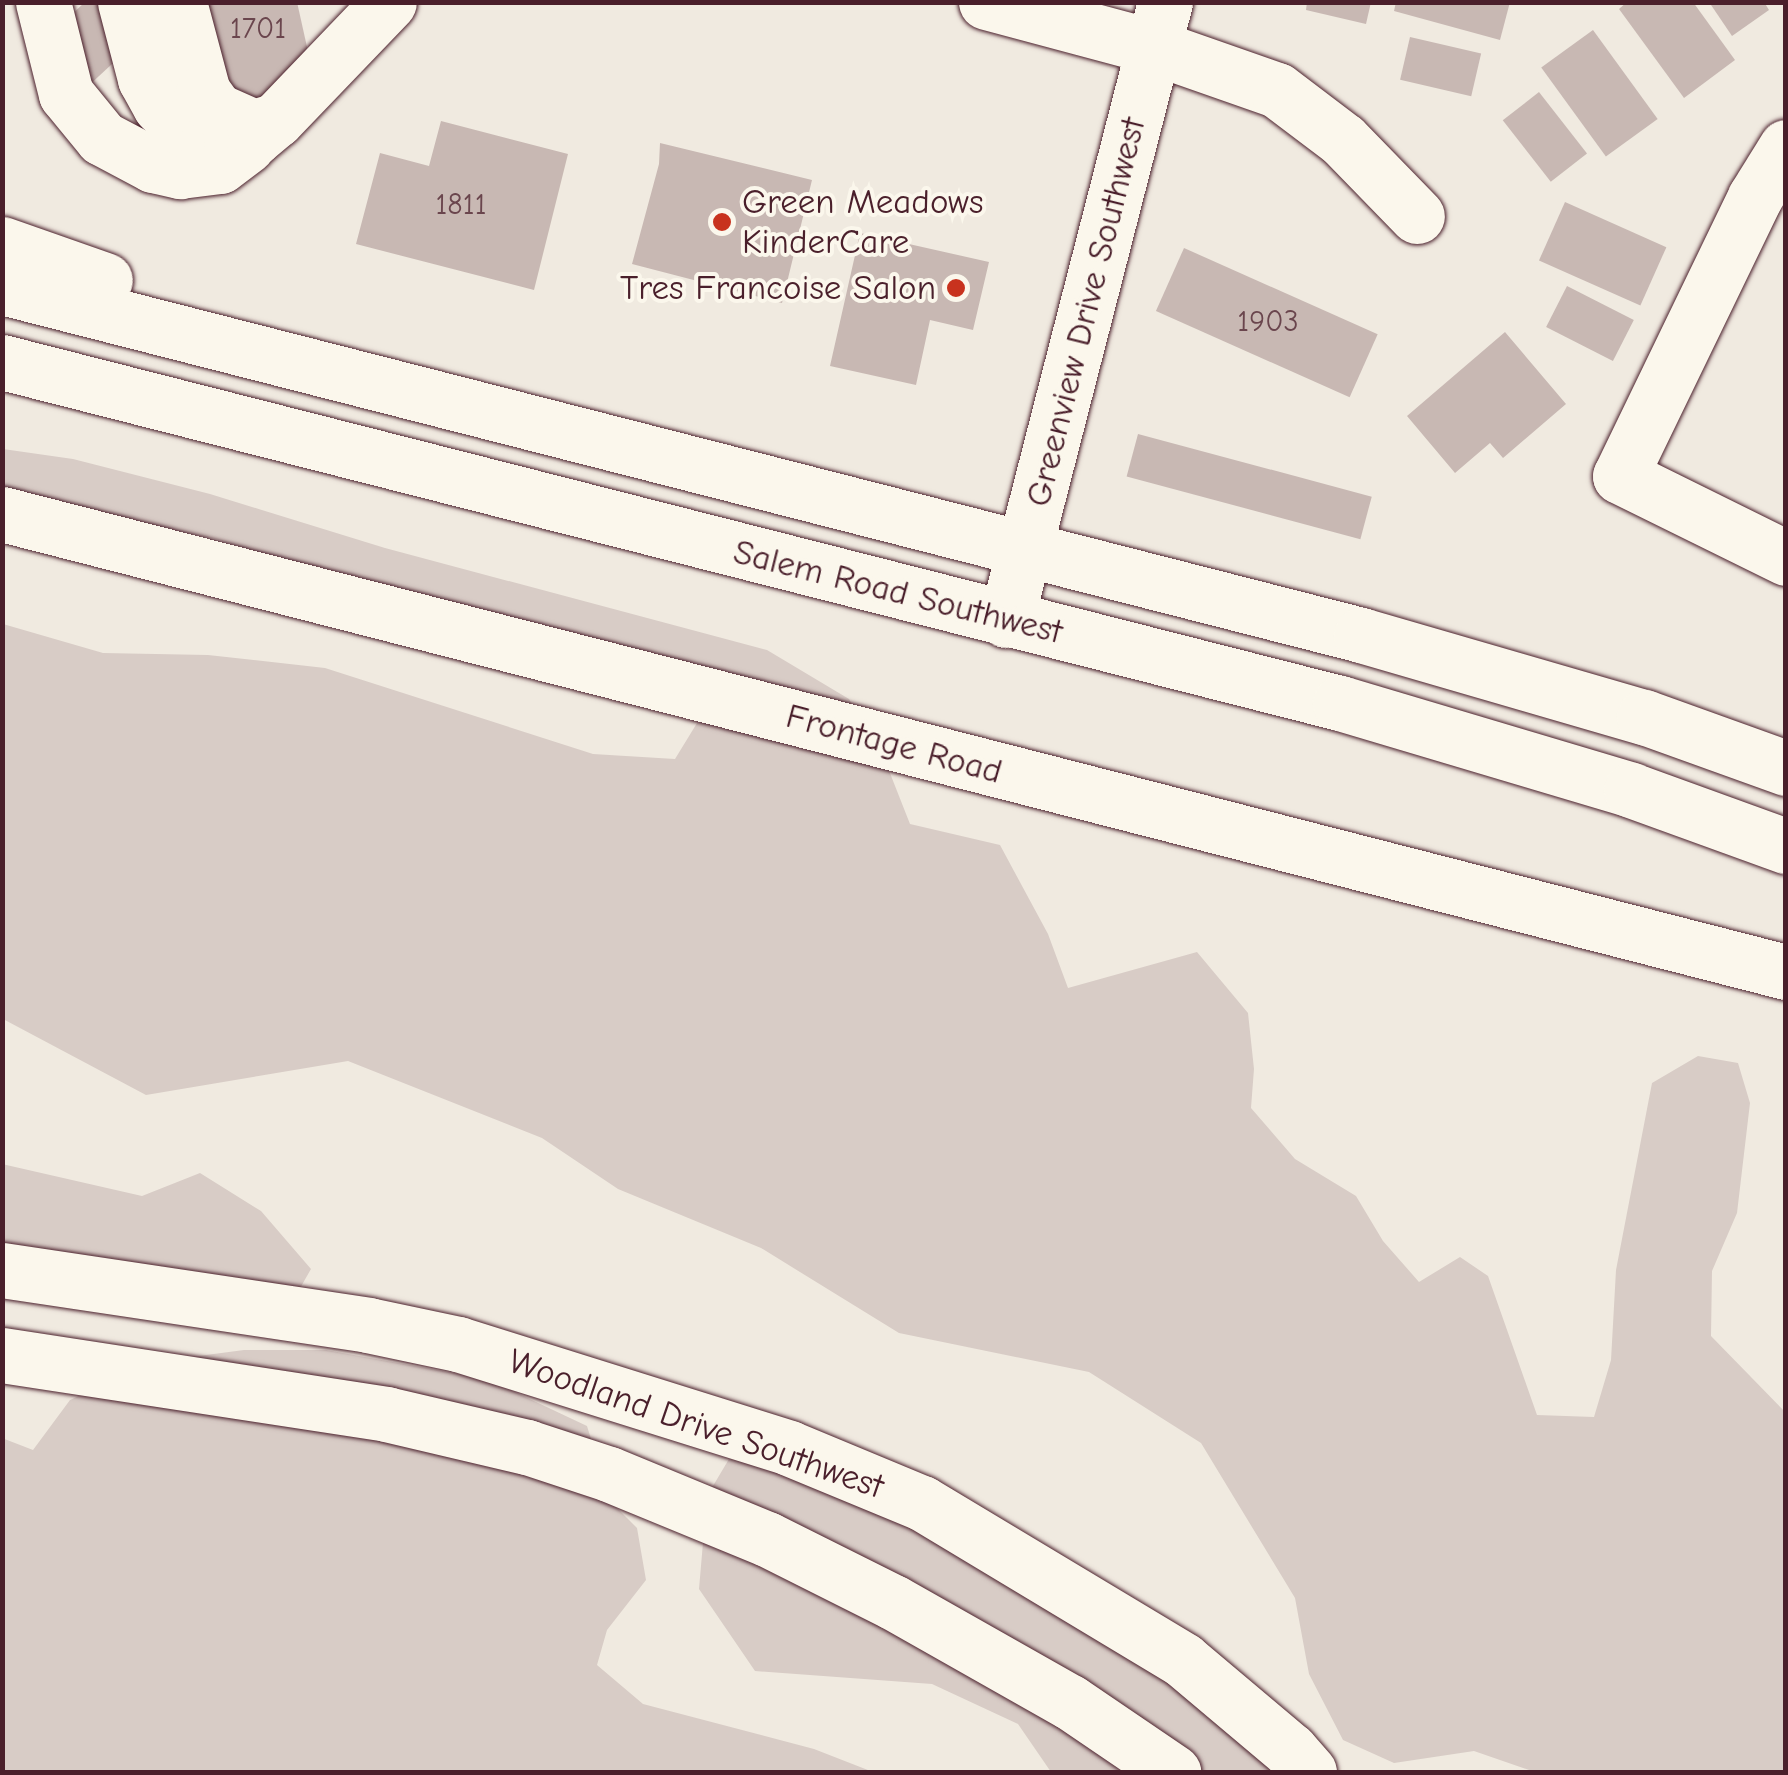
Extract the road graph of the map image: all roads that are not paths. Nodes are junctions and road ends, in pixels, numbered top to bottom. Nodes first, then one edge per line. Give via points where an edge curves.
1 (43, 2) edge
2 (125, 2) edge
3 (179, 2) edge
4 (389, 2) edge
5 (986, 2) edge
6 (1160, 24) edge
7 (264, 130) junction
8 (1786, 146) edge
9 (1417, 216) dead end
10 (2, 244) edge
11 (2, 287) edge
12 (2, 362) edge
13 (486, 412) junction
14 (2, 514) edge
15 (1025, 550) junction
16 (1786, 558) edge
17 (1006, 620) junction
18 (1786, 768) edge
19 (1786, 846) edge
20 (1786, 972) edge
21 (2, 1270) edge
22 (2, 1356) edge
23 (1173, 1772) edge
24 (1309, 1772) edge

1 - 7 street via 66,94 102,138 131,156 180,171 220,166
2 - 7 street via 145,79 180,127 207,142 232,144
3 - 7 street via 203,92 216,110
4 - 7 street
5 - 6 street
6 - 9 street via 1278,90 1344,140
6 - 15 street, Greenview Drive Southwest
8 - 16 street via 1620,476
10 - 13 street
11 - 13 street, Salem Road Southwest
12 - 17 street, Salem Road Southwest
13 - 15 street, Salem Road Southwest
14 - 20 street, Frontage Road
15 - 17 street, Greenview Drive Southwest
15 - 18 street, Salem Road Southwest via 1502,675
17 - 19 street, Salem Road Southwest via 1375,713 1630,790
21 - 24 street, Woodland Drive Southwest via 458,1344 789,1448 922,1503 1183,1660
22 - 23 street via 386,1414 610,1474 767,1539 893,1602 1070,1702

